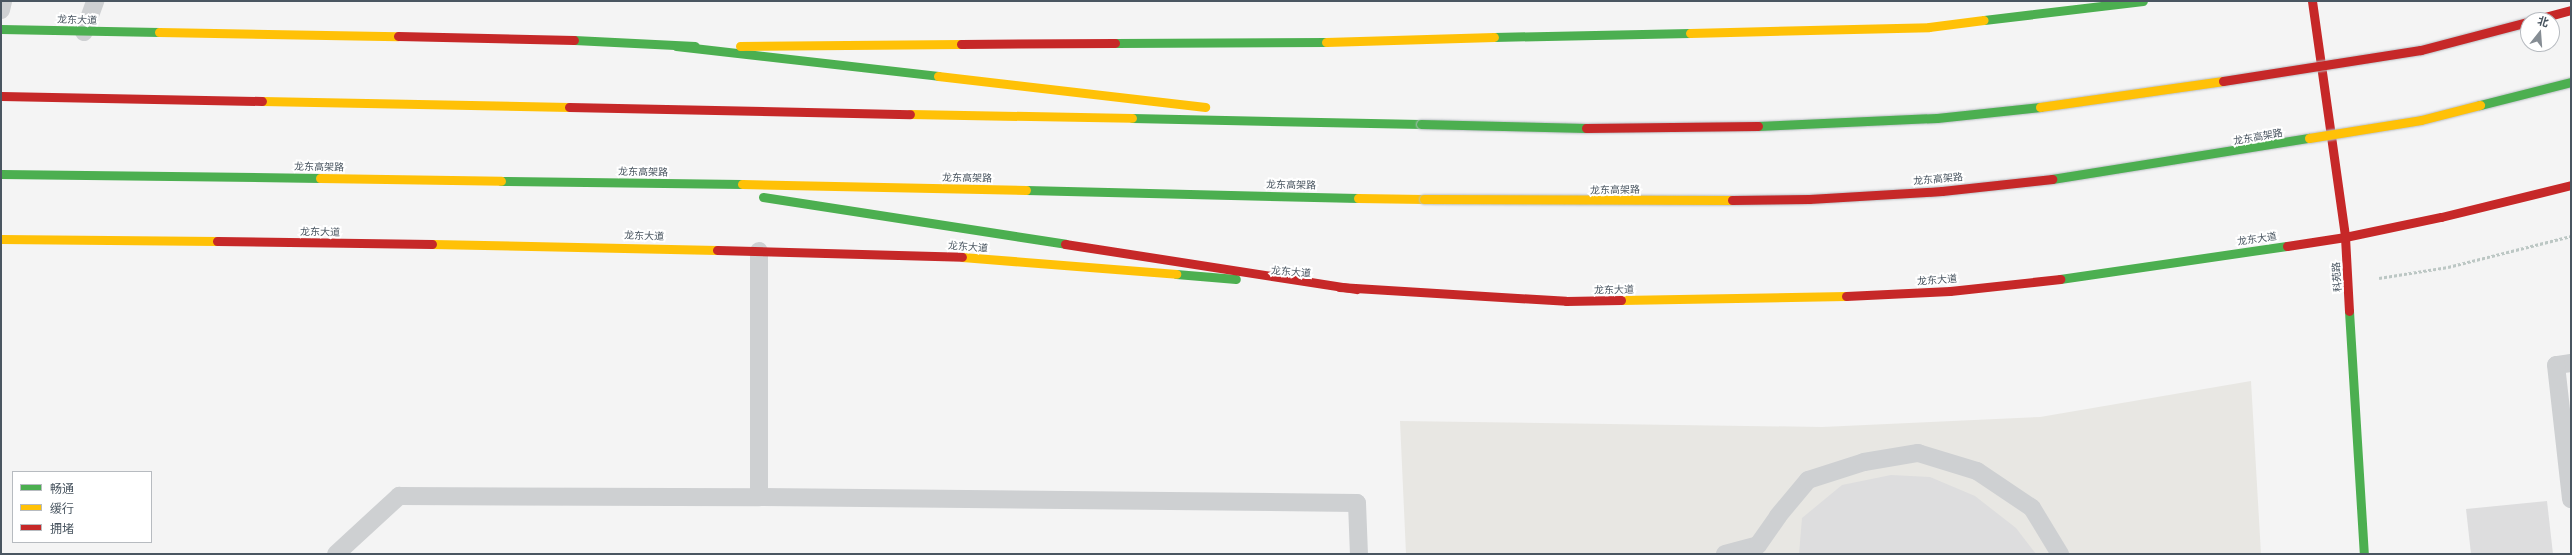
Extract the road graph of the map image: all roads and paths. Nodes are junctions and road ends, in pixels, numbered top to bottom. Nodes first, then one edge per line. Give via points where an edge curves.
1 (3, 1) edge
2 (94, 1) edge
3 (2143, 1) edge
4 (2312, 1) edge
5 (1, 10) edge
6 (2571, 10) edge
7 (2560, 13) edge
8 (2520, 24) edge
9 (1, 29) edge
10 (84, 32) junction
11 (676, 46) junction
12 (2571, 82) edge
13 (1, 96) edge
14 (1337, 122) junction
15 (1, 174) edge
16 (677, 183) junction
17 (2571, 185) edge
18 (2571, 236) edge
19 (2345, 237) junction
20 (1, 239) edge
21 (759, 251) junction
22 (2349, 283) junction
23 (1357, 288) junction
24 (2571, 363) edge
25 (759, 497) junction
26 (2571, 499) edge
27 (336, 554) edge
28 (1359, 554) edge
29 (1725, 554) edge
30 (2060, 554) edge
31 (2364, 554) edge

1 - 5 lane
2 - 10 lane
3 - 11 main road, 龙东大道 via 1922,27 1307,42
4 - 19 main road, 科苑路
6 - 7 main road
8 - 14 main road, bridge via 2421,50 2340,64 2071,103 1937,118 1800,126 1562,128
9 - 10 main road, 龙东大道
10 - 11 main road, 龙东大道 via 562,39
11 - 14 main road
12 - 16 main road, 龙东高架路, bridge via 2421,120 2093,173 1942,191 1809,199 1424,199
13 - 14 main road
15 - 16 main road, 龙东高架路
16 - 23 main road
17 - 19 main road, 龙东大道 via 2441,217
18 - 22 path via 2448,267
19 - 22 main road, 科苑路
19 - 23 main road, 龙东大道 via 2083,276 1950,291 1820,298 1566,301
20 - 21 main road, 龙东大道 via 607,246
21 - 23 main road, 龙东大道 via 957,257
21 - 25 lane
22 - 31 main road, 科苑路
24 - 26 lane via 2556,364
25 - 27 lane via 399,496
25 - 28 lane via 1357,503
29 - 30 lane via 1758,545 1808,480 1864,462 1918,453 1977,472 2032,508

